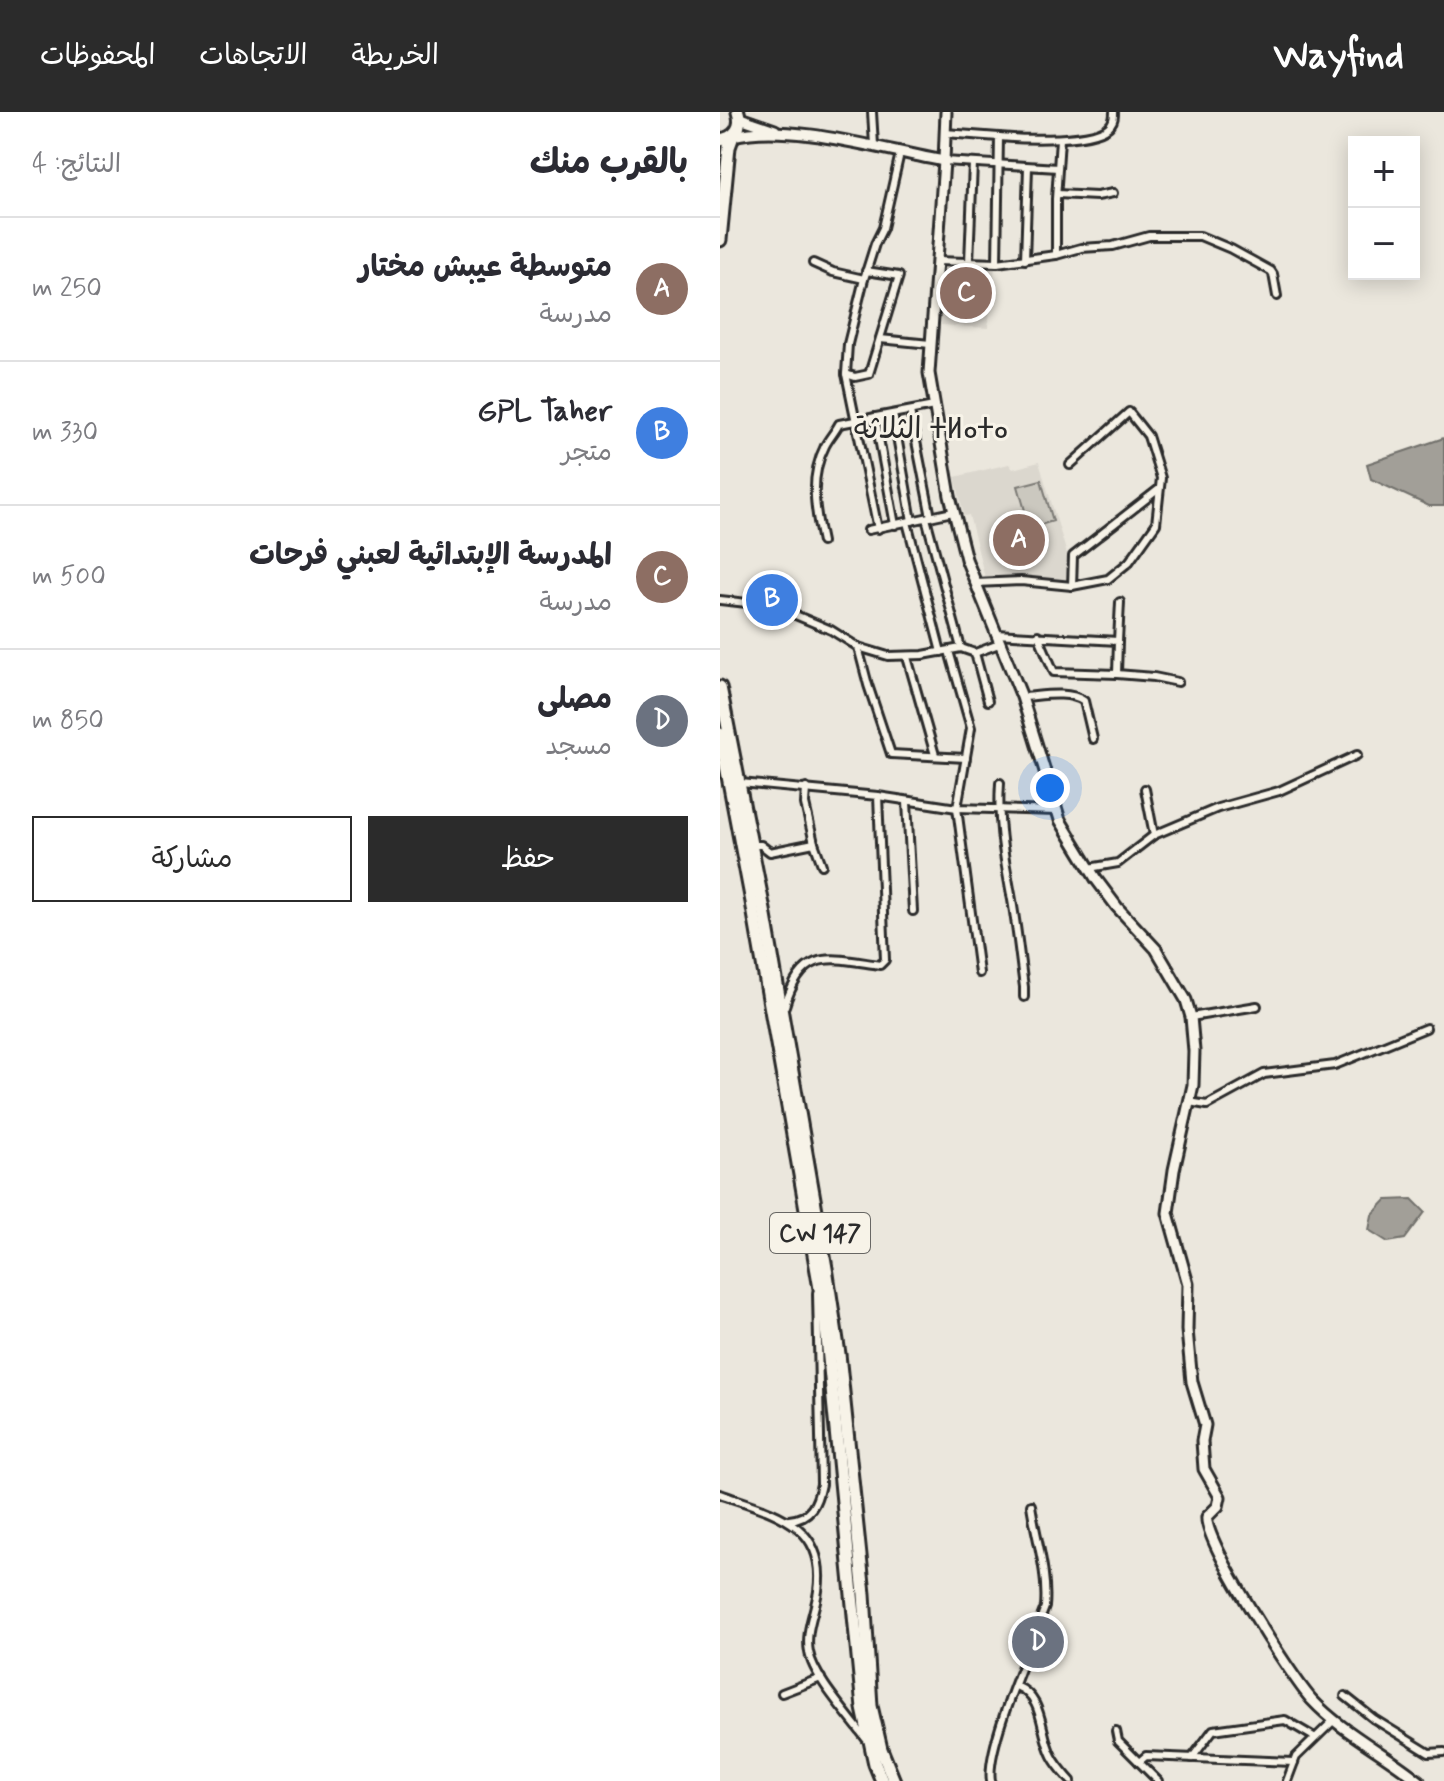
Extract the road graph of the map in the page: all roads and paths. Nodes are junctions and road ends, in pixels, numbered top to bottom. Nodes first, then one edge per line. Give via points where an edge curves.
1 (872, 112) edge
2 (946, 112) edge
3 (1112, 112) edge
4 (739, 114) edge
5 (782, 132) junction
6 (945, 133) junction
7 (733, 136) junction
8 (999, 137) junction
9 (1060, 139) junction
10 (720, 140) edge
11 (874, 145) junction
12 (900, 153) junction
13 (944, 161) junction
14 (973, 163) junction
15 (999, 165) junction
16 (1028, 167) junction
17 (1058, 168) junction
18 (1113, 193) dead end
19 (1057, 194) junction
20 (720, 240) edge
21 (1056, 255) junction
22 (1025, 260) junction
23 (936, 261) junction
24 (969, 262) junction
25 (813, 263) dead end
26 (997, 263) junction
27 (865, 275) junction
28 (1277, 296) dead end
29 (880, 339) junction
30 (930, 344) junction
31 (846, 374) junction
32 (934, 406) junction
33 (1122, 406) dead end
34 (910, 411) junction
35 (1129, 412) junction
36 (893, 414) junction
37 (875, 417) junction
38 (856, 421) junction
39 (1070, 465) dead end
40 (1159, 489) junction
41 (953, 512) junction
42 (929, 517) junction
43 (910, 521) junction
44 (895, 525) junction
45 (878, 529) junction
46 (868, 530) dead end
47 (822, 542) dead end
48 (975, 583) junction
49 (1072, 586) junction
50 (720, 600) edge
51 (1120, 602) dead end
52 (1038, 635) junction
53 (997, 639) junction
54 (1118, 641) junction
55 (858, 647) junction
56 (961, 648) junction
57 (945, 652) junction
58 (975, 653) junction
59 (907, 657) junction
60 (1117, 674) junction
61 (1178, 682) dead end
62 (720, 687) edge
63 (1022, 697) junction
64 (988, 701) dead end
65 (720, 734) edge
66 (1093, 739) dead end
67 (935, 755) junction
68 (1357, 755) dead end
69 (966, 758) junction
70 (740, 783) junction
71 (1000, 783) dead end
72 (806, 788) junction
73 (1145, 789) dead end
74 (878, 796) junction
75 (907, 802) junction
76 (957, 808) junction
77 (998, 811) junction
78 (1056, 811) junction
79 (1154, 835) junction
80 (814, 843) junction
81 (752, 845) junction
82 (822, 865) dead end
83 (1089, 868) junction
84 (913, 911) dead end
85 (979, 973) dead end
86 (1024, 997) dead end
87 (1257, 1006) dead end
88 (781, 1008) junction
89 (1191, 1017) junction
90 (1426, 1028) dead end
91 (1189, 1102) junction
92 (819, 1279) junction
93 (720, 1494) edge
94 (1031, 1505) dead end
95 (789, 1520) junction
96 (821, 1678) junction
97 (1016, 1686) junction
98 (782, 1693) dead end
99 (1345, 1696) dead end
100 (1334, 1720) junction
101 (1116, 1731) dead end
102 (1314, 1737) junction
103 (871, 1746) junction
104 (1444, 1752) edge
105 (1192, 1758) junction
106 (1139, 1762) junction
107 (1294, 1762) junction
108 (882, 1781) edge
109 (894, 1781) edge
110 (991, 1781) edge
111 (1071, 1781) edge
112 (1158, 1781) edge
113 (1287, 1781) edge
114 (1419, 1781) edge

1 - 11 street
2 - 6 street
3 - 9 street via 1113,122 1101,131
4 - 5 street
4 - 7 highway
5 - 7 street
5 - 11 street
6 - 8 street
6 - 13 street
7 - 10 highway
7 - 20 highway
8 - 9 street
8 - 15 street
9 - 17 street
11 - 12 street
12 - 13 street
12 - 27 street via 883,228
13 - 14 street
13 - 23 street
14 - 15 street
14 - 24 street
15 - 16 street
15 - 26 street
16 - 17 street
16 - 22 street
17 - 19 street
18 - 19 street
19 - 21 street
21 - 22 street
21 - 28 street via 1149,236 1207,238 1271,271
22 - 26 street
23 - 24 street
23 - 30 street
24 - 26 street
25 - 27 street via 833,272
27 - 29 street via 899,276
27 - 31 street
29 - 30 street
29 - 31 street via 869,374
30 - 32 street
31 - 38 street
32 - 34 street
32 - 41 street
33 - 35 street
34 - 36 street
34 - 42 street
35 - 39 street
35 - 40 street via 1148,436 1161,478
36 - 37 street
36 - 43 street
37 - 38 street
37 - 44 street
38 - 45 street
38 - 47 street via 839,424 816,474 814,507
40 - 49 street via 1073,556
40 - 49 street via 1156,524 1129,562 1108,579
41 - 42 street
41 - 48 street
42 - 43 street
42 - 56 street
43 - 44 street
43 - 57 street
44 - 45 street
45 - 46 street
48 - 49 street
48 - 53 street
50 - 55 street via 774,606
51 - 54 street
52 - 53 street
52 - 54 street
52 - 60 street via 1054,672
53 - 58 street
53 - 63 street
54 - 60 street
55 - 59 street
55 - 67 street via 891,754
56 - 57 street
56 - 58 street
57 - 59 street
57 - 69 street via 971,728
58 - 64 street
59 - 67 street
60 - 61 street
62 - 70 highway, CW 147
63 - 66 street via 1078,697 1084,701
63 - 78 street
65 - 92 highway, CW 147
67 - 69 street
68 - 79 street via 1279,791 1218,808
69 - 76 street
70 - 72 street
70 - 81 highway, CW 147
71 - 77 street
72 - 74 street
72 - 80 street
73 - 79 street
74 - 75 street
74 - 88 street via 885,960 880,965 840,959 806,966
75 - 76 street
75 - 84 street
76 - 77 street
76 - 85 street
77 - 78 street
77 - 86 street
78 - 83 street
79 - 83 street via 1118,863
80 - 81 street via 770,852
80 - 82 street
81 - 88 highway, CW 147
83 - 89 street via 1156,949
87 - 89 street
88 - 109 highway, CW 147 via 839,1354 871,1706
89 - 91 street via 1194,1069
90 - 91 street via 1335,1065 1264,1074 1207,1105
91 - 100 street via 1168,1213 1188,1284 1187,1330 1192,1382 1205,1425 1204,1469 1220,1497 1206,1524 1222,1560 1294,1676
92 - 95 street via 821,1484 810,1513
92 - 103 highway, CW 147
93 - 95 street
94 - 97 street via 1047,1591
95 - 96 street via 810,1543 817,1562 808,1647
96 - 98 street
96 - 103 street
97 - 110 street via 988,1768
97 - 111 street via 1028,1691 1036,1704 1050,1754
99 - 104 street via 1429,1753
100 - 102 street
100 - 114 street
101 - 106 street via 1118,1741
102 - 105 street via 1285,1720 1213,1730
102 - 107 street
103 - 108 highway, CW 147
105 - 106 street via 1146,1756
105 - 107 street
106 - 112 street
107 - 113 street

